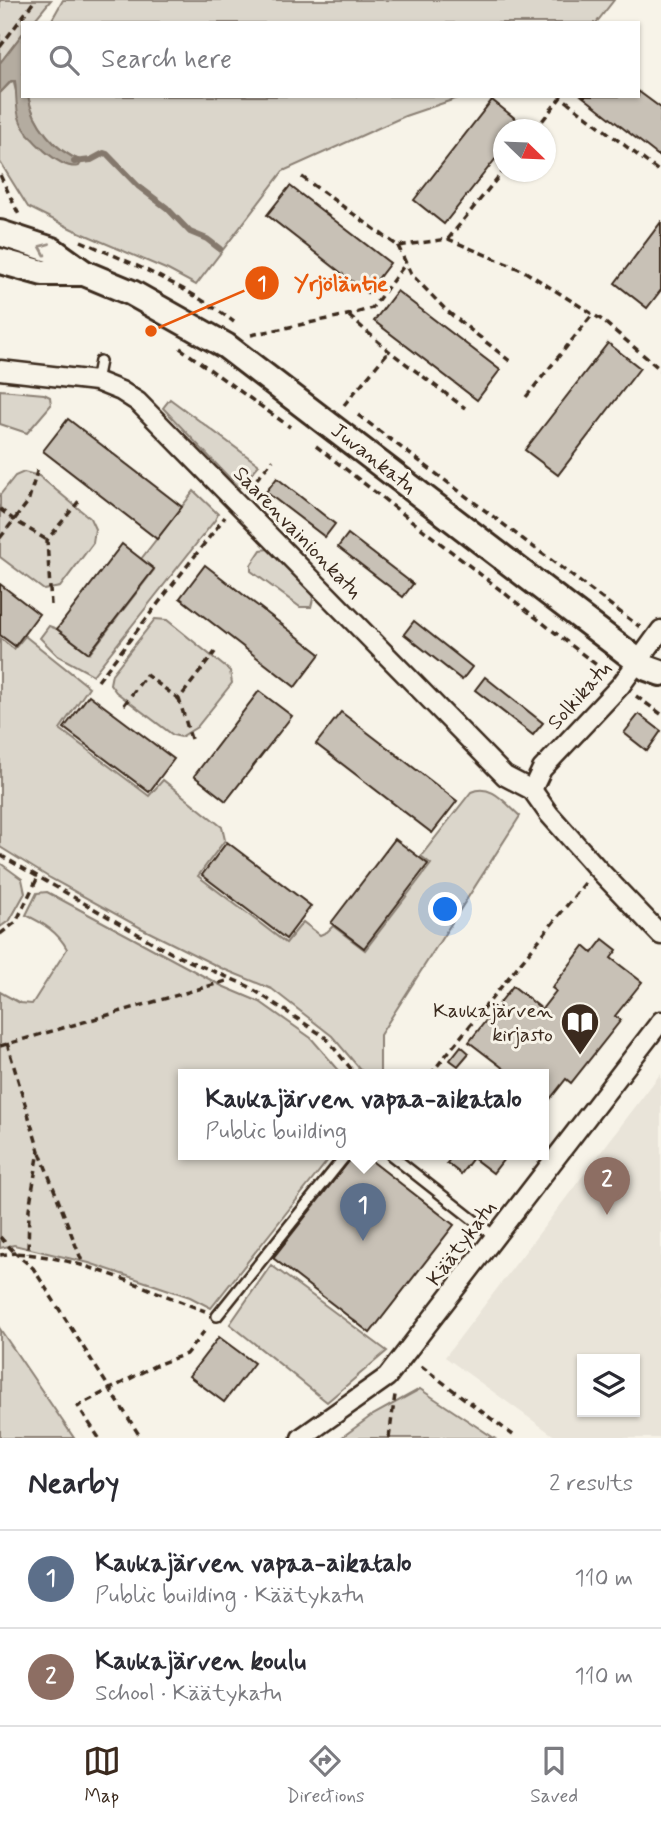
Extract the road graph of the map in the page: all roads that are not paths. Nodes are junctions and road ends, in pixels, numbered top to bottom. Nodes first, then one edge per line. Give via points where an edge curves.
1 (0, 233) edge
2 (0, 261) edge
3 (84, 273) junction
4 (100, 361) dead end
5 (0, 370) edge
6 (96, 381) junction
7 (661, 630) edge
8 (649, 667) edge
9 (660, 706) edge
10 (532, 790) junction
11 (661, 935) edge
12 (661, 1021) edge
13 (342, 1160) edge
14 (397, 1160) edge
15 (494, 1236) junction
16 (217, 1315) road end
17 (301, 1438) edge

3 -> 1 main road, Juvankatu via 52,250
2 - 3 main road, Juvankatu via 43,273
3 - 8 main road, Juvankatu via 132,293 226,346
4 - 6 lane
5 - 6 street, Saarenvainionkatu
6 - 10 street, Saarenvainionkatu via 138,402 505,776
7 - 8 street, Solkikatu
8 - 9 main road, Juvankatu
8 - 10 street, Solkikatu via 621,685 542,769
10 - 11 street
12 - 15 street, Käätykatu
13 - 16 lane
14 - 15 lane
15 - 17 street, Käätykatu via 387,1377

